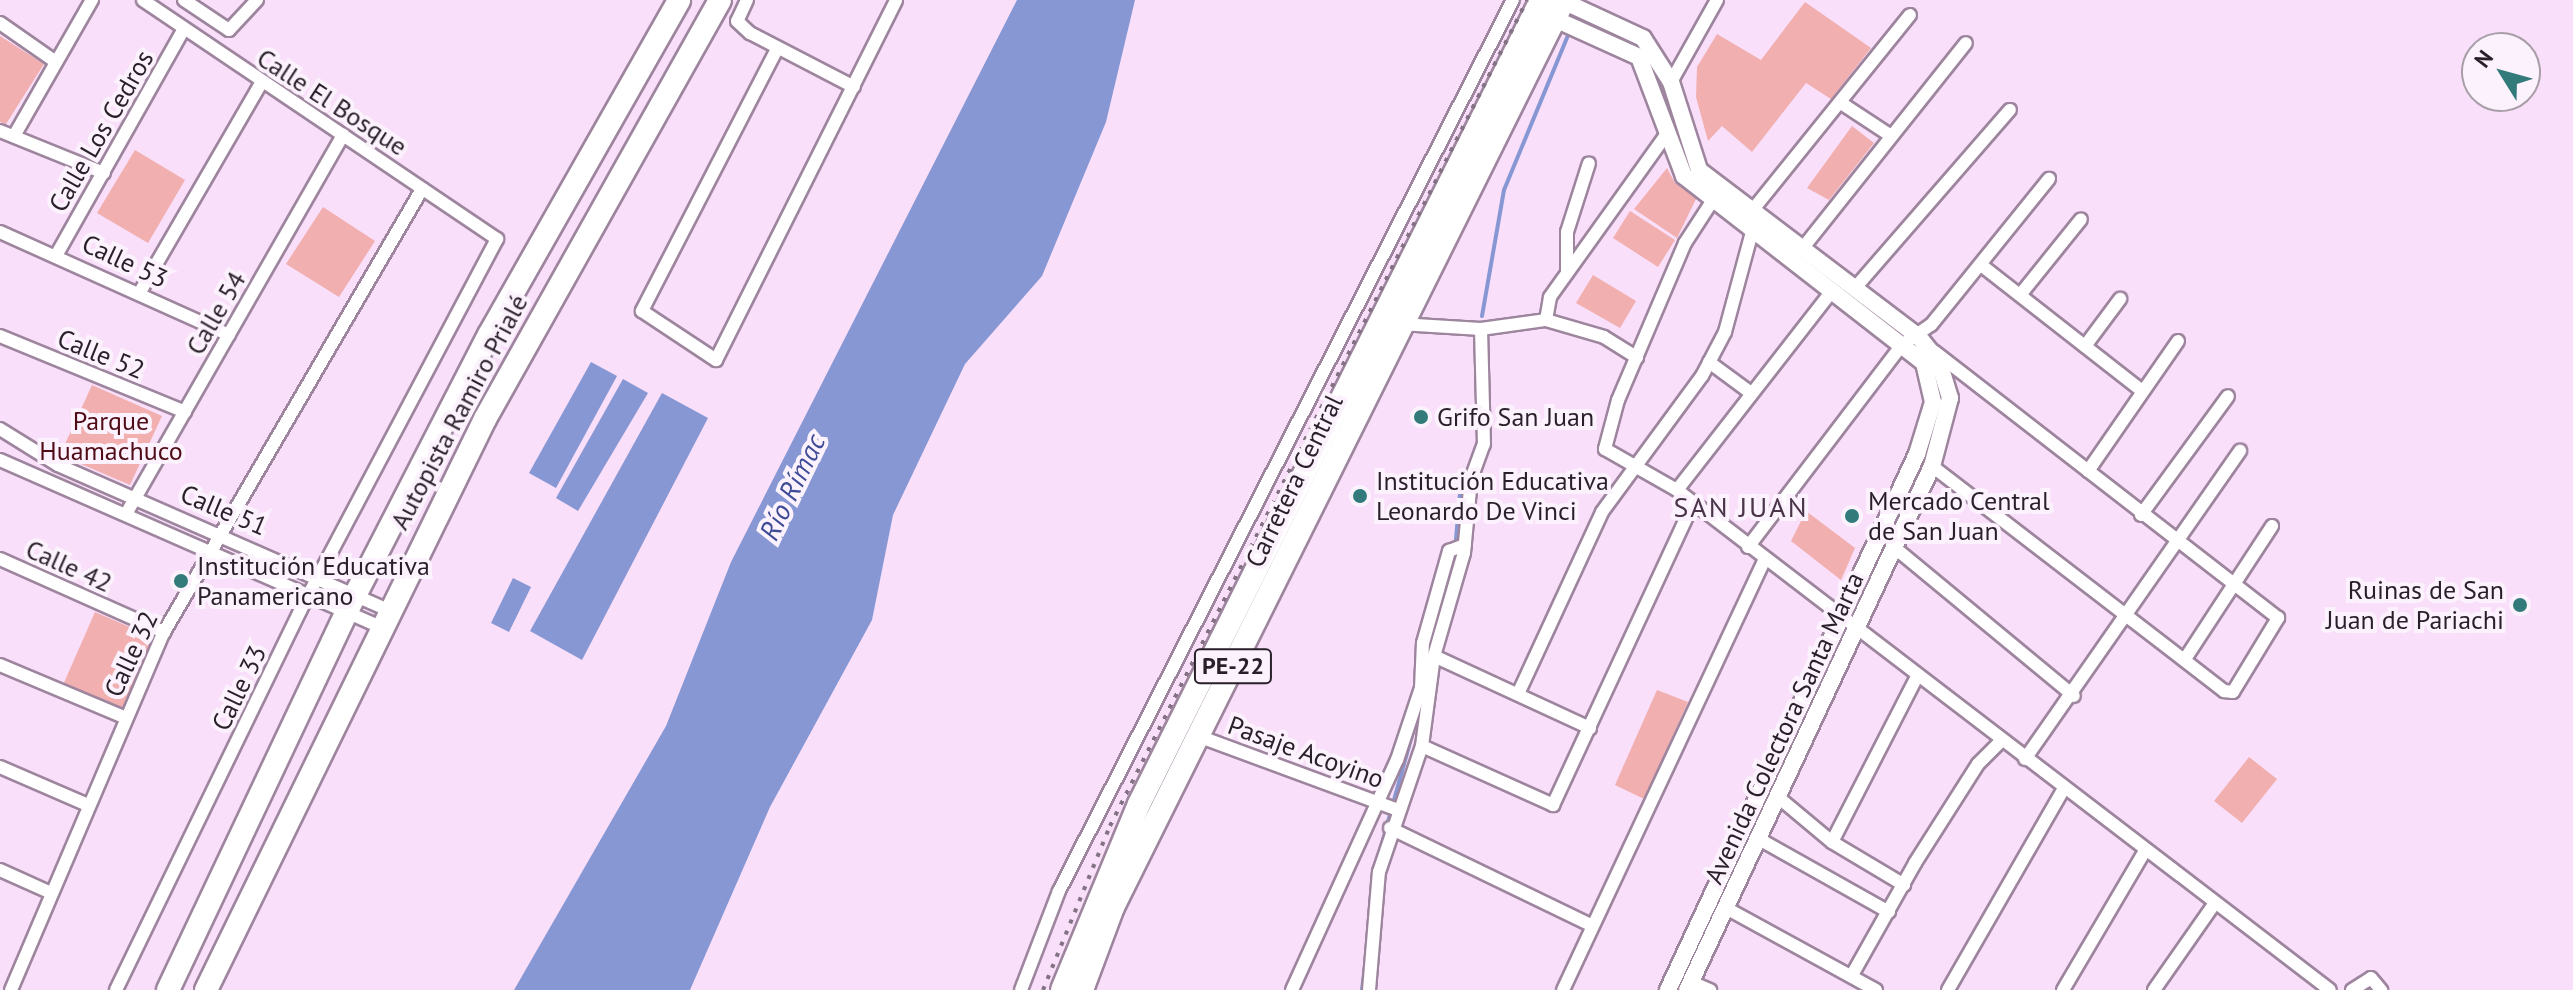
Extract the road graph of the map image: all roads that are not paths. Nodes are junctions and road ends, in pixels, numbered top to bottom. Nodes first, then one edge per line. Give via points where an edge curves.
1 (92, 0) edge
2 (143, 0) edge
3 (184, 0) edge
4 (257, 0) edge
5 (679, 0) edge
6 (720, 0) edge
7 (747, 0) edge
8 (896, 0) edge
9 (1513, 0) edge
10 (1541, 0) edge
11 (1717, 0) edge
12 (1561, 6) edge
13 (1910, 15) dead end
14 (0, 23) edge
15 (184, 29) junction
16 (1966, 43) dead end
17 (777, 49) junction
18 (56, 62) junction
19 (1671, 82) junction
20 (261, 83) junction
21 (854, 87) junction
22 (1841, 103) junction
23 (2010, 110) dead end
24 (0, 131) edge
25 (1668, 132) junction
26 (1888, 134) junction
27 (343, 135) junction
28 (14, 136) junction
29 (1589, 163) dead end
30 (104, 173) junction
31 (2049, 179) dead end
32 (422, 189) junction
33 (1711, 203) junction
34 (1751, 212) junction
35 (2081, 219) dead end
36 (0, 232) edge
37 (1752, 232) junction
38 (497, 239) joint
39 (1802, 249) junction
40 (57, 254) junction
41 (1981, 265) junction
42 (1567, 273) junction
43 (1855, 288) junction
44 (140, 292) junction
45 (1831, 292) junction
46 (2020, 295) junction
47 (2120, 299) dead end
48 (1393, 320) junction
49 (1546, 320) junction
50 (1481, 329) junction
51 (229, 335) junction
52 (0, 336) edge
53 (1923, 341) junction
54 (2178, 341) dead end
55 (1902, 345) junction
56 (2085, 346) junction
57 (1637, 358) junction
58 (1709, 362) junction
59 (2141, 390) junction
60 (1751, 393) junction
61 (2228, 396) dead end
62 (185, 412) junction
63 (1299, 423) junction
64 (0, 429) edge
65 (1323, 437) junction
66 (2240, 451) dead end
67 (0, 460) edge
68 (1631, 465) junction
69 (1932, 466) junction
70 (2088, 471) junction
71 (1677, 490) junction
72 (136, 497) junction
73 (1693, 504) junction
74 (126, 514) junction
75 (2141, 515) junction
76 (2272, 526) dead end
77 (220, 532) junction
78 (2174, 542) junction
79 (1465, 545) junction
80 (1748, 547) junction
81 (1237, 548) junction
82 (1895, 548) junction
83 (209, 549) junction
84 (0, 559) edge
85 (1262, 559) junction
86 (1765, 559) junction
87 (319, 576) junction
88 (2230, 583) junction
89 (310, 593) junction
90 (352, 602) junction
91 (1840, 615) junction
92 (2126, 617) junction
93 (384, 618) junction
94 (1858, 627) junction
95 (164, 632) junction
96 (1434, 656) junction
97 (2185, 659) junction
98 (0, 665) edge
99 (1918, 675) junction
100 (1518, 694) junction
101 (2074, 696) junction
102 (126, 718) junction
103 (1590, 728) junction
104 (1198, 736) junction
105 (2001, 741) junction
106 (1422, 746) junction
107 (2025, 759) junction
108 (0, 767) edge
109 (2064, 788) junction
110 (1778, 797) junction
111 (1379, 802) junction
112 (88, 805) junction
113 (1398, 810) junction
114 (1390, 828) junction
115 (1759, 839) junction
116 (1832, 842) junction
117 (2145, 851) junction
118 (0, 870) edge
119 (1904, 885) junction
120 (49, 892) junction
121 (2215, 903) junction
122 (1726, 908) junction
123 (1889, 912) junction
124 (1591, 925) junction
125 (1852, 975) junction
126 (1689, 986) edge
127 (11, 990) edge
128 (116, 990) edge
129 (168, 990) edge
130 (206, 990) edge
131 (1021, 990) edge
132 (1062, 990) edge
133 (1082, 990) edge
134 (1292, 990) edge
135 (1369, 990) edge
136 (1563, 990) edge
137 (1668, 990) edge
138 (1710, 990) edge
139 (1876, 990) edge
140 (1948, 990) edge
141 (2063, 990) edge
142 (2154, 990) edge
143 (2330, 990) edge
144 (2352, 990) edge
145 (2381, 990) edge

1 - 18 street
2 - 15 street, Calle El Bosque
3 - 4 street via 229,30
5 - 90 highway, Autopista Ramiro Prialé via 489,335
6 - 93 highway, Autopista Ramiro Prialé via 550,298
7 - 17 street via 737,21
8 - 21 street
9 - 63 street
10 - 48 highway, Carretera Central / PE-22
11 - 19 street
12 - 19 street, Avenida Colectora Santa Marta via 1643,38
12 - 25 street, Avenida Colectora Santa Marta via 1639,57
12 - 48 highway, Carretera Central / PE-22
13 - 22 street
14 - 18 street
15 - 20 street, Calle El Bosque
15 - 30 street, Calle Los Cedros
16 - 26 street
17 - 21 street
17 - 21 street via 642,311 716,360
18 - 28 street
19 - 34 street, Avenida Colectora Santa Marta via 1699,170
20 - 27 street, Calle El Bosque
20 - 44 street
22 - 26 street
22 - 34 street
23 - 43 street
24 - 28 street
25 - 33 street, Avenida Colectora Santa Marta via 1684,176
25 - 42 street
26 - 39 street
27 - 32 street, Calle El Bosque
27 - 51 street, Calle 54
28 - 30 street
29 - 42 street via 1567,232
30 - 40 street, Calle Los Cedros
31 - 41 street
32 - 38 street, Calle El Bosque
32 - 77 street, Calle 32
33 - 37 street, Avenida Colectora Santa Marta
33 - 57 street via 1685,243
34 - 39 street, Avenida Colectora Santa Marta
35 - 46 street
36 - 40 street, Calle 53
37 - 45 street, Avenida Colectora Santa Marta
37 - 58 street via 1725,332
38 - 87 street, Calle 33
39 - 43 street, Avenida Colectora Santa Marta
40 - 44 street, Calle 53
41 - 46 street
41 - 53 street
42 - 49 street via 1550,297
43 - 53 street, Avenida Colectora Santa Marta
44 - 51 street, Calle 53
45 - 55 street, Avenida Colectora Santa Marta
45 - 60 street
46 - 56 street
47 - 56 street
48 - 50 street
48 - 65 highway, Carretera Central / PE-22
48 - 104 highway, Carretera Central / PE-22
49 - 50 street
49 - 57 street via 1604,337
50 - 79 street via 1484,444 1471,479
51 - 62 street, Calle 54
52 - 62 street, Calle 52
53 - 55 street
53 - 69 street, Avenida Colectora Santa Marta via 1950,398
53 - 70 street
54 - 59 street
55 - 80 street
55 - 91 street, Avenida Colectora Santa Marta via 1924,363 1930,378 1931,422
56 - 59 street
57 - 68 street via 1604,438 1605,449
58 - 60 street
58 - 68 street
59 - 70 street
60 - 71 street
61 - 75 street
62 - 72 street, Calle 54
63 - 65 street
63 - 81 street
64 - 72 street, Calle 51 via 58,465
65 - 85 highway, Carretera Central / PE-22
66 - 78 street
67 - 74 street, Calle 51
68 - 71 street
68 - 100 street via 1602,512
69 - 82 street, Avenida Colectora Santa Marta
69 - 92 street
70 - 75 street
71 - 73 street
72 - 74 street, Calle 54
72 - 77 street, Calle 51
73 - 80 street
73 - 103 street
74 - 83 street, Calle 51
75 - 78 street
76 - 88 street
77 - 83 street, Calle 32
77 - 87 street, Calle 51
78 - 88 street
78 - 92 street
79 - 96 street
79 - 111 street via 1449,551 1423,643 1421,688
80 - 86 street
81 - 85 street
81 - 131 street via 1059,891
82 - 94 street, Avenida Colectora Santa Marta
82 - 101 street
83 - 89 street, Calle 51
83 - 95 street, Calle 32
84 - 95 street, Calle 42
85 - 132 highway, Carretera Central / PE-22 via 1102,884
86 - 91 street
86 - 124 street
87 - 89 street, Calle 33
87 - 90 street, Calle 51
88 - 97 street
88 - 97 street via 2278,618 2263,644 2228,693
89 - 90 street, Calle 51
89 - 128 street, Calle 33
90 - 93 street, Calle 51
90 - 93 street, Calle 51
90 - 129 highway, Autopista Ramiro Prialé
91 - 94 street
91 - 137 street, Avenida Colectora Santa Marta
92 - 97 street
92 - 101 street
93 - 130 highway, Autopista Ramiro Prialé
94 - 99 street
94 - 110 street, Avenida Colectora Santa Marta
95 - 102 street, Calle 32
96 - 100 street
96 - 106 street
98 - 102 street
99 - 105 street
99 - 116 street
100 - 103 street
101 - 107 street
102 - 112 street, Calle 32
103 - 106 street via 1553,805
104 - 111 street, Pasaje Acoyino
104 - 133 highway, Carretera Central / PE-22 via 1113,907
105 - 107 street
105 - 119 street via 1978,764
106 - 113 street
107 - 109 street
108 - 112 street
109 - 117 street
109 - 140 street
110 - 115 street, Avenida Colectora Santa Marta
110 - 116 street
111 - 113 street, Pasaje Acoyino
111 - 134 street
112 - 120 street, Calle 32
113 - 114 street
114 - 124 street
114 - 135 street via 1374,908
115 - 122 street, Avenida Colectora Santa Marta
115 - 123 street
116 - 119 street
117 - 121 street
117 - 141 street
118 - 120 street
119 - 123 street
120 - 127 street, Calle 32
121 - 142 street
121 - 143 street
122 - 125 street
122 - 126 street, Avenida Colectora Santa Marta
123 - 125 street
124 - 136 street
125 - 139 street
126 - 138 street
144 - 145 street via 2371,978

